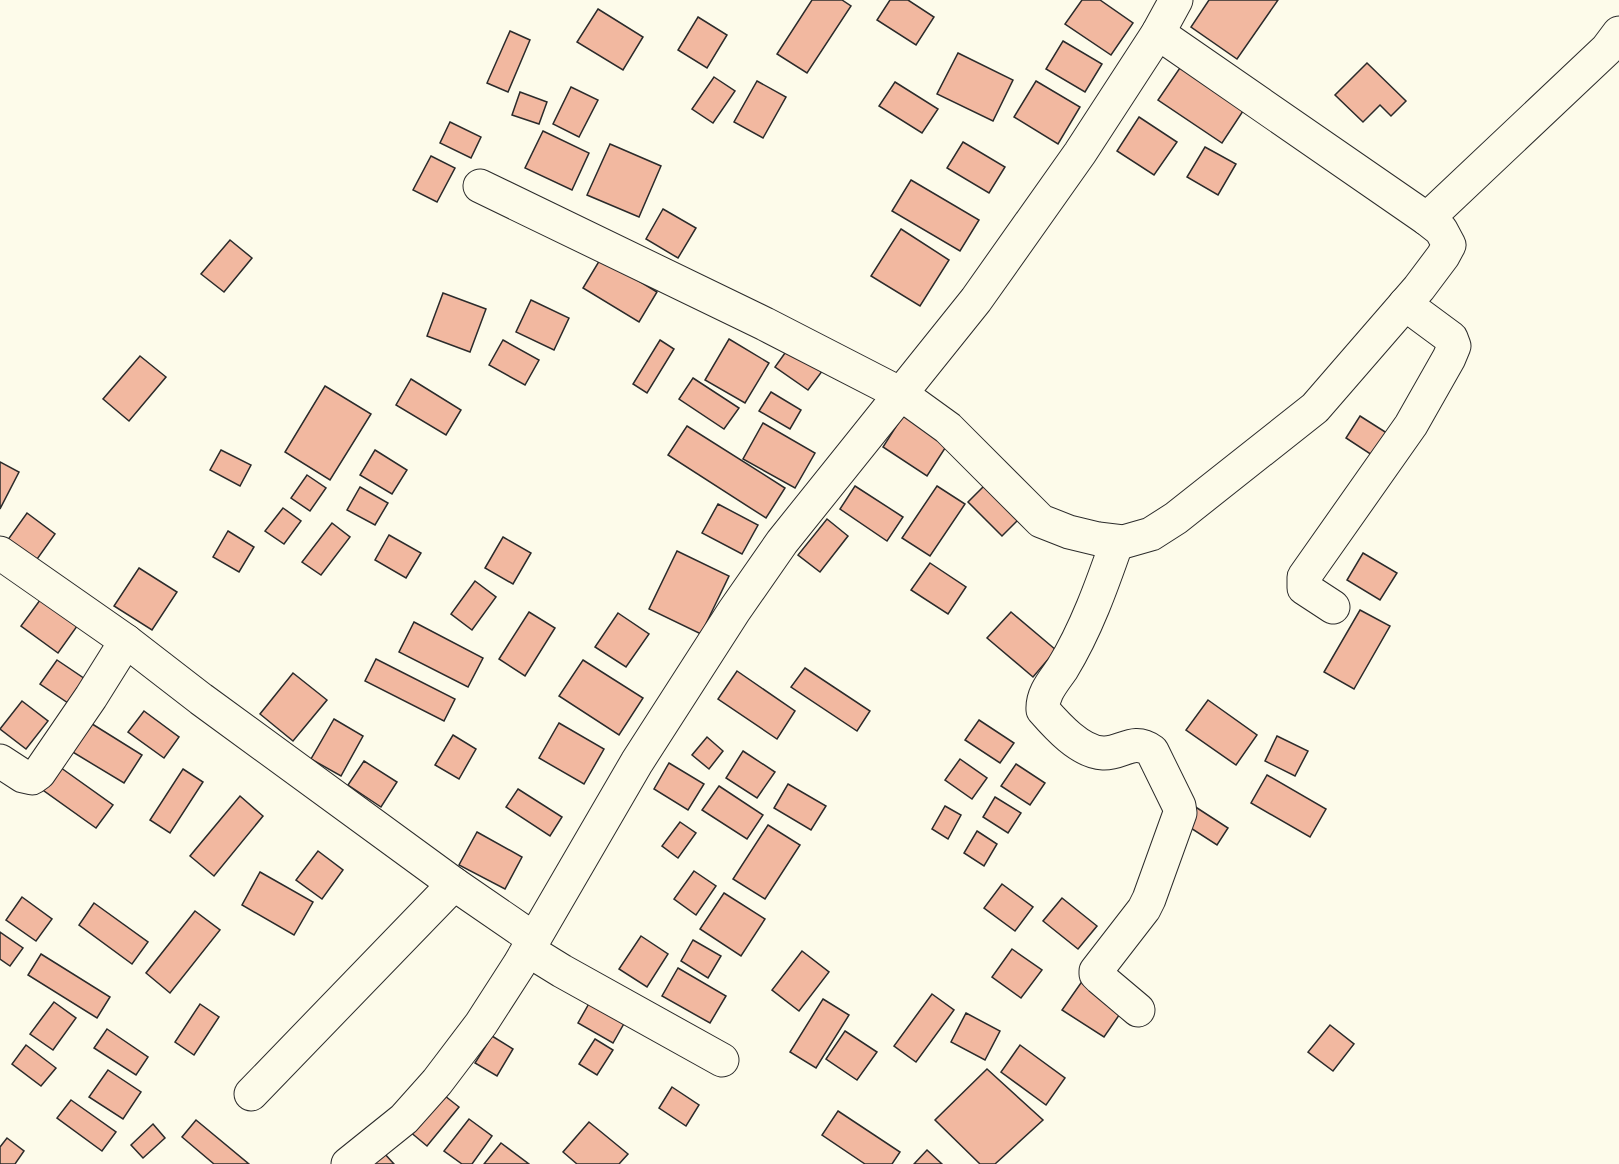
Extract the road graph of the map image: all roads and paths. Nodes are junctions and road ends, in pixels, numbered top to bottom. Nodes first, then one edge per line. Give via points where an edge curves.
1 (1176, 0) edge
2 (1158, 33) junction
3 (1619, 33) edge
4 (480, 186) dead end
5 (1427, 219) junction
6 (1404, 304) junction
7 (901, 394) junction
8 (1117, 542) junction
9 (0, 553) edge
10 (1333, 607) dead end
11 (126, 640) junction
12 (0, 761) edge
13 (454, 884) junction
14 (531, 945) junction
15 (1138, 1010) dead end
16 (722, 1059) dead end
17 (251, 1094) dead end
18 (348, 1164) edge

1 - 2 street
2 - 5 street
2 - 7 street via 1080,153 976,300
3 - 5 street
4 - 7 street
5 - 6 street via 1441,230 1449,245
6 - 8 street via 1315,408 1176,519 1151,534
6 - 10 street via 1451,338 1454,346 1411,425 1304,577 1304,588
7 - 8 street via 948,428 1041,521
7 - 14 street via 782,542 734,611 637,762
8 - 15 street via 1081,633 1042,702 1043,710 1052,720 1090,750 1104,753 1137,745 1152,751 1179,806 1180,813 1144,909 1096,971
9 - 11 street
11 - 12 street via 39,773 32,778 23,776
11 - 13 street
13 - 14 street
13 - 17 street
14 - 16 street via 562,971
14 - 18 street via 481,1024 437,1082 404,1119

